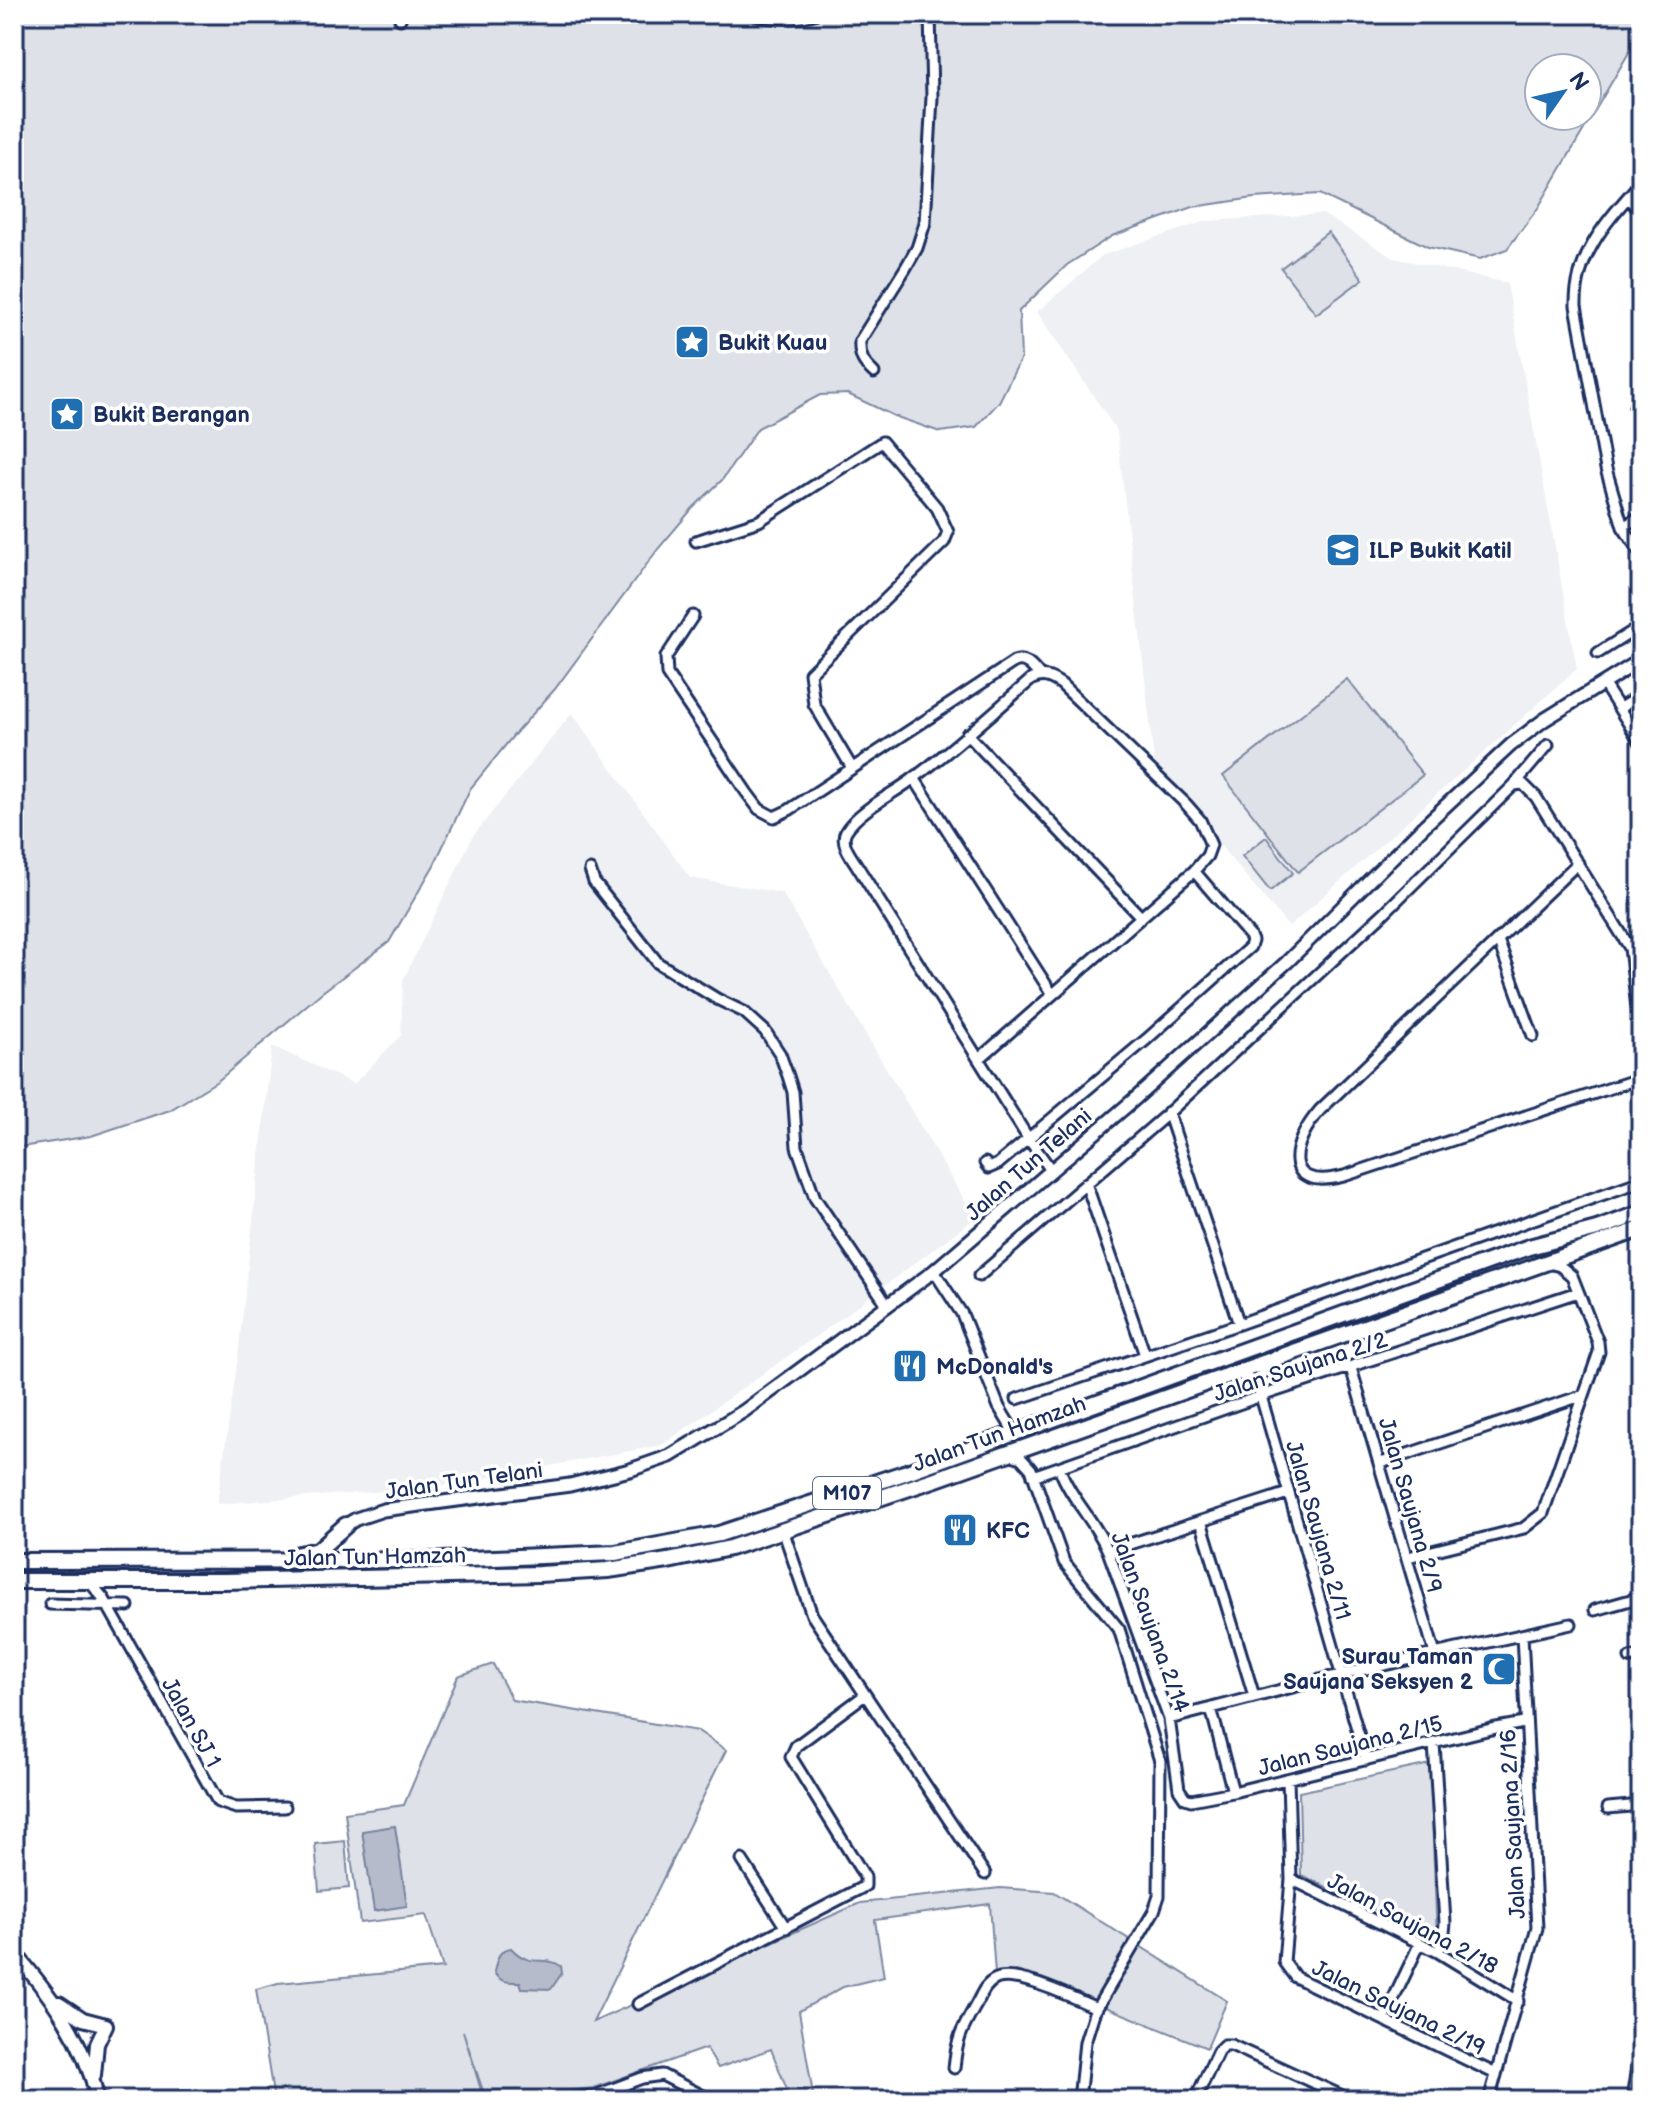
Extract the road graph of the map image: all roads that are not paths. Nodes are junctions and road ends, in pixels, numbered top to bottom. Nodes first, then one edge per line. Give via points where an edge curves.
1 (750, 14) edge
2 (814, 14) edge
3 (930, 14) edge
4 (1641, 182) edge
5 (1628, 198) junction
6 (1641, 212) edge
7 (874, 373) dead end
8 (1641, 516) edge
9 (1623, 527) junction
10 (696, 541) dead end
11 (1641, 554) edge
12 (693, 616) dead end
13 (1641, 626) edge
14 (1598, 653) dead end
15 (1641, 660) edge
16 (1040, 676) junction
17 (1603, 683) junction
18 (1641, 695) edge
19 (1620, 708) junction
20 (967, 734) junction
21 (1641, 743) edge
22 (1548, 745) dead end
23 (852, 768) junction
24 (914, 778) junction
25 (1514, 785) junction
26 (1578, 863) junction
27 (590, 870) dead end
28 (1194, 871) junction
29 (1141, 917) junction
30 (1498, 940) junction
31 (1052, 994) junction
32 (1533, 1036) dead end
33 (1641, 1042) edge
34 (979, 1059) junction
35 (1641, 1078) edge
36 (1168, 1112) junction
37 (1028, 1138) junction
38 (985, 1163) dead end
39 (1051, 1170) junction
40 (1638, 1182) edge
41 (1086, 1183) junction
42 (1641, 1207) edge
43 (1641, 1213) edge
44 (1641, 1229) edge
45 (1529, 1247) junction
46 (1587, 1247) junction
47 (1544, 1262) junction
48 (934, 1271) junction
49 (979, 1276) dead end
50 (1572, 1276) junction
51 (1578, 1292) junction
52 (888, 1306) junction
53 (1239, 1324) junction
54 (1145, 1355) junction
55 (1271, 1359) junction
56 (1351, 1368) junction
57 (1232, 1373) junction
58 (1260, 1391) junction
59 (1584, 1395) junction
60 (1017, 1399) dead end
61 (1014, 1432) junction
62 (1043, 1440) junction
63 (1007, 1454) junction
64 (1381, 1463) junction
65 (1059, 1467) junction
66 (1032, 1472) junction
67 (1288, 1493) junction
68 (1201, 1521) junction
69 (346, 1525) junction
70 (783, 1530) junction
71 (1108, 1551) junction
72 (1408, 1557) junction
73 (219, 1560) junction
74 (443, 1560) junction
75 (14, 1561) edge
76 (14, 1581) edge
77 (89, 1581) junction
78 (119, 1581) junction
79 (1641, 1597) edge
80 (106, 1602) junction
81 (50, 1604) dead end
82 (128, 1606) dead end
83 (1595, 1610) dead end
84 (1571, 1624) dead end
85 (1522, 1635) junction
86 (1435, 1654) junction
87 (1641, 1656) edge
88 (1630, 1658) dead end
89 (1343, 1674) junction
90 (865, 1695) junction
91 (1254, 1696) junction
92 (1211, 1708) junction
93 (1169, 1719) junction
94 (1524, 1723) junction
95 (1434, 1743) junction
96 (1366, 1760) junction
97 (1288, 1779) junction
98 (1233, 1792) junction
99 (1182, 1794) junction
100 (1160, 1802) junction
101 (1641, 1805) edge
102 (285, 1807) dead end
103 (1608, 1808) dead end
104 (742, 1860) dead end
105 (985, 1874) dead end
106 (1291, 1879) junction
107 (786, 1928) junction
108 (1420, 1943) junction
109 (14, 1952) edge
110 (1438, 1952) junction
111 (47, 1993) junction
112 (1518, 2001) junction
113 (638, 2004) dead end
114 (1097, 2008) junction
115 (1384, 2019) junction
116 (1641, 2039) edge
117 (954, 2068) dead end
118 (1496, 2074) junction
119 (95, 2086) junction
120 (98, 2100) edge
121 (562, 2100) edge
122 (711, 2100) edge
123 (1079, 2100) edge
124 (1195, 2100) edge
125 (1351, 2100) edge
126 (1489, 2100) edge
127 (1632, 2100) edge

1 - 2 street via 771,19
3 - 7 street via 925,223 917,248 860,341 864,365
4 - 5 street
5 - 6 street
5 - 9 street via 1588,251 1575,292 1606,469
8 - 9 street
9 - 11 street
10 - 23 street via 759,521 882,442 937,508 948,532 944,542 810,673 814,704
12 - 23 street via 666,657 667,674 759,809 774,817 781,814
13 - 14 street
15 - 17 street, Jalan Tun Telani
16 - 20 street
16 - 23 street via 1020,659
16 - 28 street via 1061,684 1200,820 1211,845
17 - 19 street
17 - 39 street, Jalan Tun Telani via 1511,745 1287,962
18 - 19 street
19 - 21 street
20 - 24 street
20 - 29 street
22 - 25 street
24 - 31 street
24 - 34 street via 848,828 844,843
25 - 26 street via 1530,788
25 - 36 street
26 - 30 street
26 - 33 street via 1630,948
27 - 52 street via 658,963 744,1012 765,1031 780,1054 793,1092 794,1133 815,1198
28 - 29 street
28 - 37 street via 1250,936 1250,947
29 - 31 street
30 - 32 street
30 - 35 street via 1309,1122 1297,1149 1307,1178 1344,1176
31 - 34 street
34 - 37 street
36 - 41 street
36 - 53 street
37 - 38 street via 992,1168
37 - 39 street
39 - 48 street, Jalan Tun Telani
40 - 53 street
41 - 49 street
41 - 54 street
42 - 45 main road
43 - 45 main road, Jalan Tun Hamzah / M107
44 - 46 main road, Jalan Tun Hamzah / M107
45 - 61 main road, Jalan Tun Hamzah / M107
46 - 47 main road, Jalan Tun Hamzah / M107
46 - 50 street
47 - 50 street
47 - 55 main road, Jalan Tun Hamzah / M107
48 - 52 street, Jalan Tun Telani
48 - 61 street via 962,1314
50 - 51 street
51 - 56 street, Jalan Saujana 2/2
51 - 59 street via 1599,1352
52 - 69 street, Jalan Tun Telani via 744,1411 670,1456 570,1485 383,1510
53 - 54 street
54 - 60 street
55 - 57 main road, Jalan Tun Hamzah / M107
55 - 58 street via 1262,1372
56 - 58 street, Jalan Saujana 2/2
56 - 64 street, Jalan Saujana 2/9
57 - 58 street
57 - 62 main road, Jalan Tun Hamzah / M107
58 - 65 street, Jalan Saujana 2/2
58 - 67 street, Jalan Saujana 2/11
59 - 64 street
59 - 72 street via 1538,1520
61 - 74 main road, Jalan Tun Hamzah / M107 via 719,1534 615,1553
62 - 63 main road, Jalan Tun Hamzah / M107
62 - 66 street
63 - 66 street via 1021,1458
63 - 70 main road, Jalan Tun Hamzah / M107
64 - 72 street, Jalan Saujana 2/9
65 - 66 street, Jalan Saujana 2/2
65 - 71 street, Jalan Saujana 2/14
66 - 100 street via 1064,1562 1119,1629 1160,1761
67 - 68 street
67 - 89 street, Jalan Saujana 2/11
68 - 71 street
68 - 91 street
69 - 73 main road via 309,1553
69 - 74 main road via 339,1534 346,1553
70 - 78 main road, Jalan Tun Hamzah / M107 via 668,1561 569,1573
70 - 90 street via 812,1615
71 - 93 street, Jalan Saujana 2/14
72 - 86 street, Jalan Saujana 2/9
73 - 74 main road, Jalan Tun Hamzah / M107
73 - 75 main road, Jalan Tun Hamzah / M107
76 - 77 main road, Jalan Tun Hamzah / M107
77 - 78 main road, Jalan Tun Hamzah / M107
77 - 80 street, Jalan SJ 1
78 - 80 street
79 - 83 street
80 - 81 street
80 - 82 street
80 - 102 street, Jalan SJ 1 via 218,1802 236,1808
84 - 85 street
85 - 86 street
85 - 94 street, Jalan Saujana 2/16
86 - 89 street
87 - 88 street
89 - 91 street
89 - 96 street, Jalan Saujana 2/11
90 - 105 street
90 - 107 street via 796,1746 791,1757 866,1885
91 - 92 street
92 - 93 street
92 - 98 street
93 - 99 street, Jalan Saujana 2/14
94 - 95 street, Jalan Saujana 2/15
94 - 112 street, Jalan Saujana 2/16 via 1537,1928
95 - 96 street, Jalan Saujana 2/15
95 - 110 street via 1445,1923
96 - 97 street, Jalan Saujana 2/15
97 - 98 street, Jalan Saujana 2/15
97 - 106 street, Jalan Saujana 2/19
98 - 99 street, Jalan Saujana 2/15 via 1191,1800
99 - 100 street
100 - 114 street via 1160,1879 1154,1911
101 - 103 street
104 - 107 street
106 - 108 street, Jalan Saujana 2/18
106 - 115 street, Jalan Saujana 2/19 via 1286,1968
107 - 113 street
108 - 110 street, Jalan Saujana 2/18
108 - 115 street
109 - 111 main road
110 - 112 street, Jalan Saujana 2/18
111 - 119 main road via 78,2040
111 - 119 main road via 83,2019 106,2025 95,2056
112 - 118 street, Jalan Saujana 2/16
114 - 117 street via 1015,1977 996,1978 984,1988 964,2024
114 - 123 street via 1085,2042
115 - 118 street, Jalan Saujana 2/19
116 - 127 street
118 - 126 street, Jalan Saujana 2/16
119 - 120 main road
121 - 122 street via 594,2096 653,2075 672,2078
124 - 125 street via 1224,2045

